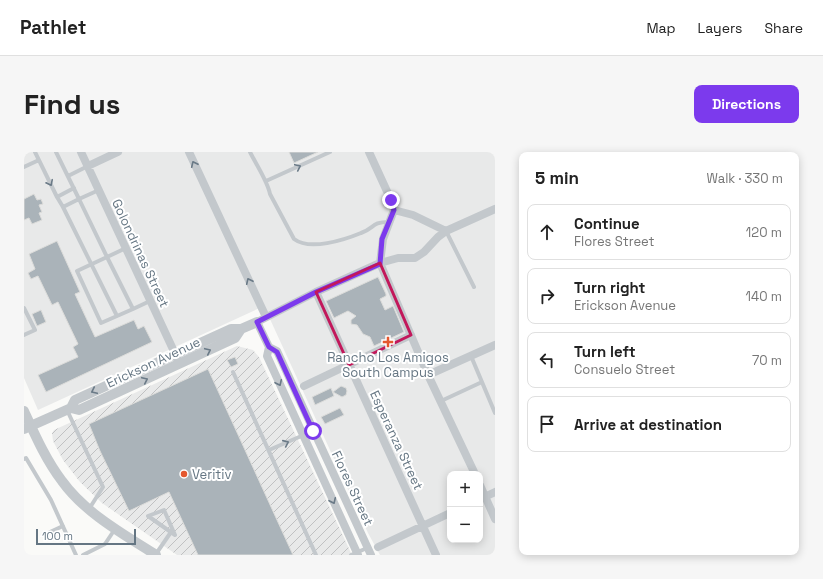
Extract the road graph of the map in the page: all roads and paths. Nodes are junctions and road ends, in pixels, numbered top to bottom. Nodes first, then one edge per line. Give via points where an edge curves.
1 (35, 152) edge
2 (56, 152) edge
3 (81, 152) edge
4 (118, 152) edge
5 (189, 152) edge
6 (250, 152) edge
7 (330, 152) edge
8 (369, 152) edge
9 (39, 160) junction
10 (88, 166) junction
11 (24, 167) edge
12 (68, 176) junction
13 (266, 181) junction
14 (74, 188) junction
15 (99, 190) junction
16 (57, 196) junction
17 (79, 199) junction
18 (63, 207) junction
19 (495, 208) edge
20 (394, 210) junction
21 (389, 222) junction
22 (446, 231) junction
23 (126, 248) junction
24 (107, 257) junction
25 (380, 264) junction
26 (91, 265) junction
27 (474, 287) dead end
28 (316, 292) junction
29 (150, 301) junction
30 (24, 308) edge
31 (133, 309) junction
32 (116, 316) junction
33 (262, 319) junction
34 (241, 329) junction
35 (24, 335) edge
36 (411, 335) junction
37 (495, 345) edge
38 (269, 347) junction
39 (175, 354) junction
40 (470, 356) junction
41 (180, 364) junction
42 (349, 365) junction
43 (233, 372) dead end
44 (428, 375) junction
45 (482, 382) junction
46 (304, 386) dead end
47 (440, 401) junction
48 (69, 409) junction
49 (24, 411) edge
50 (495, 413) edge
51 (28, 428) edge
52 (313, 431) junction
53 (303, 435) junction
54 (269, 450) junction
55 (24, 459) edge
56 (474, 471) edge
57 (495, 492) edge
58 (483, 498) edge
59 (89, 509) junction
60 (447, 514) edge
61 (495, 518) edge
62 (423, 525) junction
63 (63, 526) junction
64 (115, 528) junction
65 (50, 532) dead end
66 (171, 532) junction
67 (378, 547) dead end
68 (369, 551) edge
69 (355, 554) edge
70 (76, 555) edge
71 (83, 555) edge
72 (156, 555) edge
73 (316, 555) edge
74 (436, 555) edge

1 - 9 lane
2 - 12 lane
3 - 10 street, Golondrinas Street
4 - 10 street
33 -> 5 street, Flores Street
6 - 13 lane
13 -> 7 lane
8 - 20 street
9 - 11 lane
9 -> 16 lane
10 - 12 lane
10 - 15 street, Golondrinas Street
12 - 14 lane
13 - 21 lane via 294,238 299,242 319,245 361,233 377,222
14 - 16 lane
14 - 17 lane
15 - 17 lane
15 - 23 street, Golondrinas Street
16 - 18 lane
17 - 18 lane
17 - 24 lane
18 - 26 lane
19 - 22 street, Erickson Avenue
20 - 21 street
20 - 22 street via 413,215
21 - 25 street via 382,239
22 - 25 street, Erickson Avenue via 415,258 398,258
22 - 27 lane
23 - 24 lane
23 - 29 street, Golondrinas Street
24 - 26 lane
24 - 31 lane
25 - 28 street, Erickson Avenue
25 - 36 street
26 - 32 lane
26 - 32 lane via 78,271 101,323
28 - 33 street, Erickson Avenue
28 - 42 street, Esperanza Street
29 - 31 lane
29 - 39 street, Golondrinas Street
30 - 35 lane via 35,330
31 - 32 lane
33 - 34 street, Erickson Avenue
33 - 38 street, Flores Street
34 - 39 street, Erickson Avenue via 231,329
41 -> 34 street, Erickson Avenue via 235,338
36 - 42 street
36 - 44 street
37 - 40 street
38 - 52 street, Flores Street via 277,352
38 -> 53 street, Flores Street via 267,356
39 - 41 street, Golondrinas Street
39 -> 48 street, Erickson Avenue via 75,400
40 - 44 street
40 - 45 lane
48 -> 41 street, Erickson Avenue via 80,410
42 - 46 street
42 - 62 street, Esperanza Street
43 - 54 lane
44 - 47 street
45 - 47 lane
45 - 50 lane
47 - 56 street
48 - 51 street, Erickson Avenue
48 - 59 lane via 103,487
49 - 51 street
51 - 59 street via 63,482
52 - 53 lane
52 - 68 street, Flores Street
54 -> 53 lane
53 -> 69 street, Flores Street
54 - 73 lane
55 - 63 lane via 26,458 51,500
57 - 58 street
58 - 61 street
59 - 64 street
60 - 62 street
62 - 67 street
62 - 74 street, Esperanza Street
63 - 65 lane
63 - 70 lane
64 - 71 lane via 105,544
64 - 72 street
66 - 66 lane via 176,535 164,510 148,516
66 - 72 lane
68 - 69 lane

